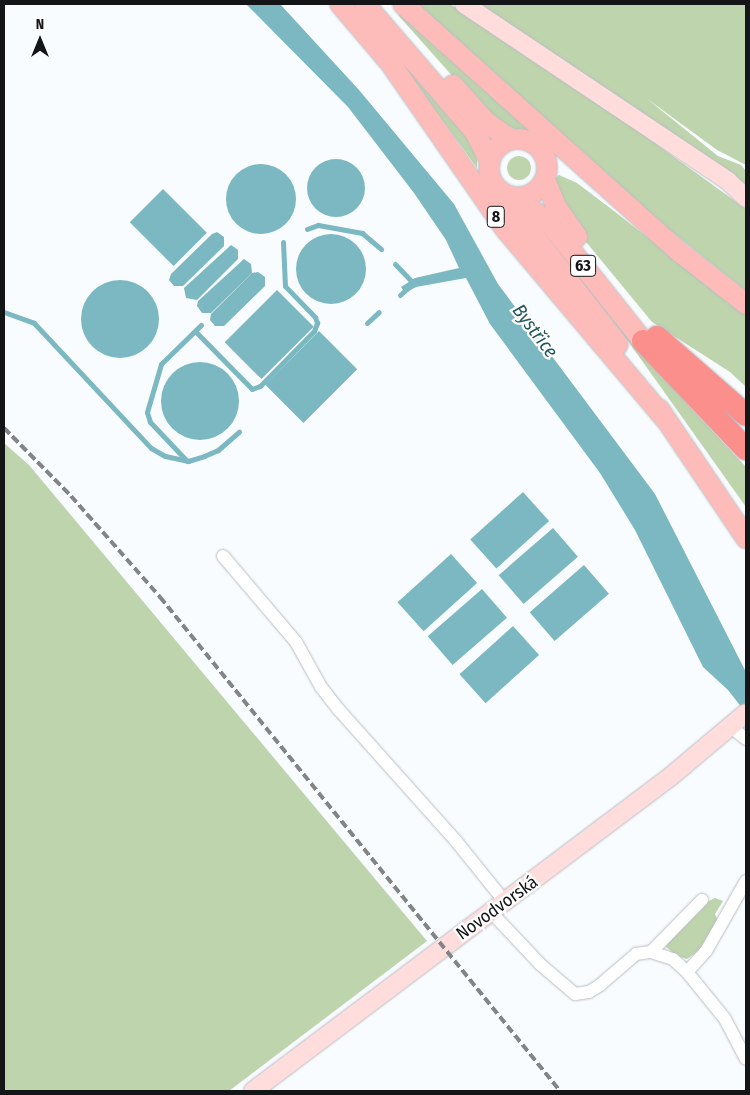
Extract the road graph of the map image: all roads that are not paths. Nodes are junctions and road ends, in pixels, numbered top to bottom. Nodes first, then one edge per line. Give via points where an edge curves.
1 (340, 4) edge
2 (365, 4) edge
3 (378, 4) edge
4 (403, 4) edge
5 (464, 4) edge
6 (511, 140) junction
7 (490, 161) junction
8 (546, 172) junction
9 (508, 194) junction
10 (746, 198) edge
11 (681, 253) junction
12 (746, 304) edge
13 (646, 335) junction
14 (746, 415) edge
15 (665, 419) junction
16 (746, 449) edge
17 (746, 538) edge
18 (223, 556) dead end
19 (738, 721) edge
20 (746, 738) edge
21 (746, 881) edge
22 (702, 900) dead end
23 (498, 907) junction
24 (651, 952) junction
25 (687, 972) junction
26 (746, 1058) edge
27 (253, 1091) edge

1 - 15 main road, 8 via 390,64 506,230
2 - 7 main road via 475,132
3 - 6 main road via 485,120
4 - 11 main road
5 - 10 street via 728,181
6 - 7 main road via 496,149
6 - 8 main road via 524,140 536,146
7 - 9 main road via 492,180
8 - 9 main road via 531,195
8 - 11 main road via 577,176
8 - 13 main road, 63 via 557,208
9 - 13 main road, 63 via 551,225
9 - 15 main road via 634,367
11 - 12 main road
13 - 14 highway, 63
13 - 16 highway, 63
15 - 17 main road, 8
18 - 23 street via 296,642 321,687 339,710 456,841
19 - 20 street
19 - 23 street, Novodvorská
21 - 25 street via 711,944
22 - 24 street
23 - 24 street via 541,965 575,994 594,988 636,954
23 - 27 street, Novodvorská
24 - 25 street via 672,959
25 - 26 street via 725,1019

